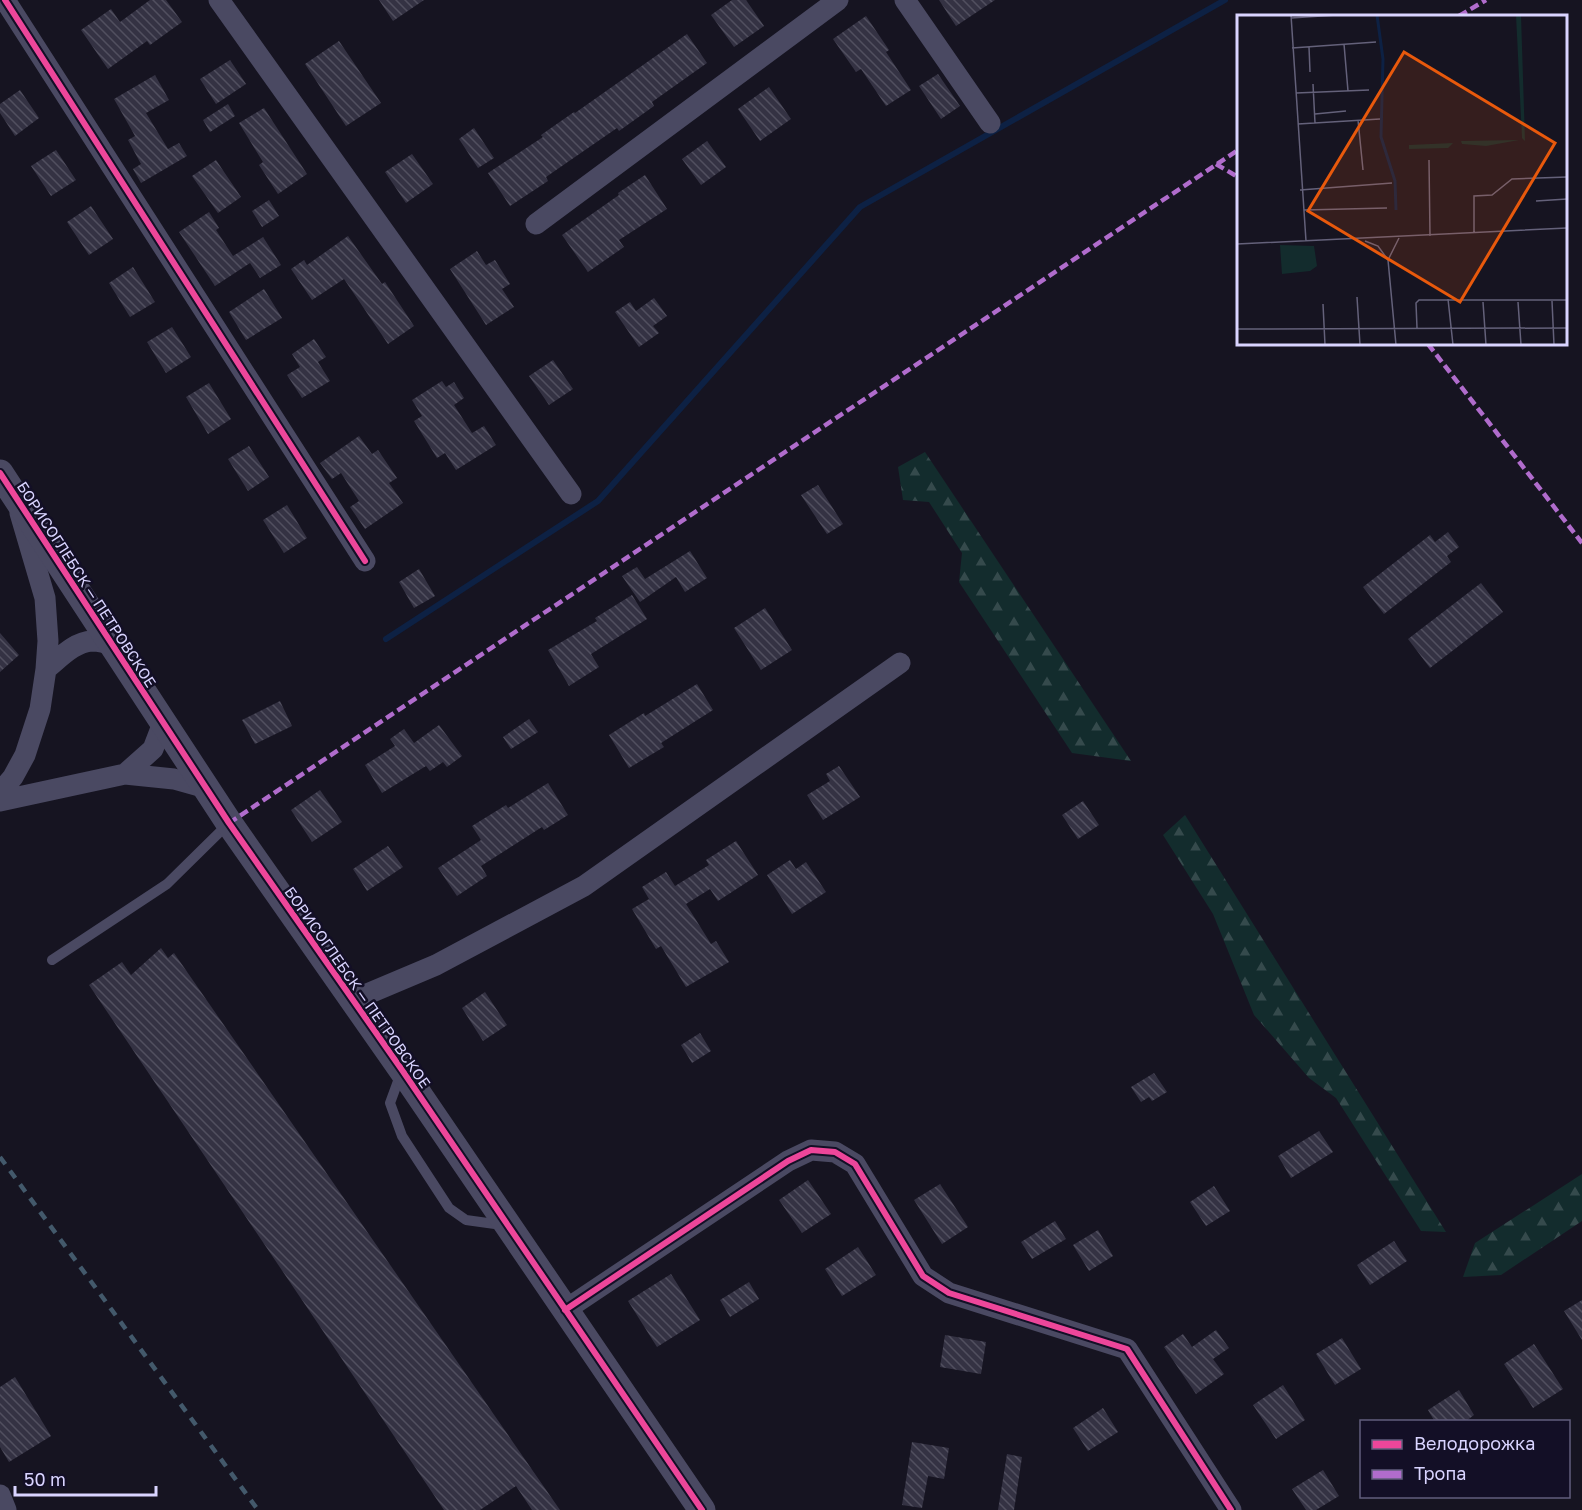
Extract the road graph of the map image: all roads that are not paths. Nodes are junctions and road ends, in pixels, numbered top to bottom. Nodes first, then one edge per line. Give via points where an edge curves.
1 (5, 0) edge
2 (219, 0) edge
3 (838, 0) edge
4 (905, 0) edge
5 (990, 123) dead end
6 (536, 224) dead end
7 (0, 474) edge
8 (571, 494) dead end
9 (15, 498) junction
10 (365, 561) dead end
11 (112, 644) junction
12 (900, 663) dead end
13 (46, 669) junction
14 (164, 723) junction
15 (125, 774) junction
16 (206, 788) junction
17 (0, 793) edge
18 (0, 801) edge
19 (229, 823) junction
20 (52, 960) dead end
21 (352, 1000) junction
22 (402, 1070) junction
23 (508, 1225) junction
24 (565, 1310) junction
25 (0, 1495) edge
26 (6, 1510) edge
27 (702, 1510) edge
28 (1231, 1510) edge

1 - 10 street
2 - 8 street
3 - 6 street
4 - 5 street
7 - 9 street, БОРИСОГЛЕБСК — ПЕТРОВСКОЕ
9 - 11 street, БОРИСОГЛЕБСК — ПЕТРОВСКОЕ
9 - 13 street via 45,598
11 - 13 street via 82,643
11 - 14 street, БОРИСОГЛЕБСК — ПЕТРОВСКОЕ
12 - 21 street via 584,886 436,965
13 - 17 street via 40,709 25,755
14 - 15 street via 153,749
14 - 16 street, БОРИСОГЛЕБСК — ПЕТРОВСКОЕ
15 - 16 street
15 - 18 street
16 - 19 street, БОРИСОГЛЕБСК — ПЕТРОВСКОЕ
19 - 20 lane via 167,884
19 - 21 street, БОРИСОГЛЕБСК — ПЕТРОВСКОЕ
21 - 22 street, БОРИСОГЛЕБСК — ПЕТРОВСКОЕ
22 - 23 street, БОРИСОГЛЕБСК — ПЕТРОВСКОЕ
22 - 23 lane via 390,1103 402,1136 450,1209 466,1220
23 - 24 street, БОРИСОГЛЕБСК — ПЕТРОВСКОЕ
24 - 27 street, БОРИСОГЛЕБСК — ПЕТРОВСКОЕ
24 - 28 street via 788,1161 810,1150 835,1152 855,1164 923,1276 950,1293 1127,1349
25 - 26 street

